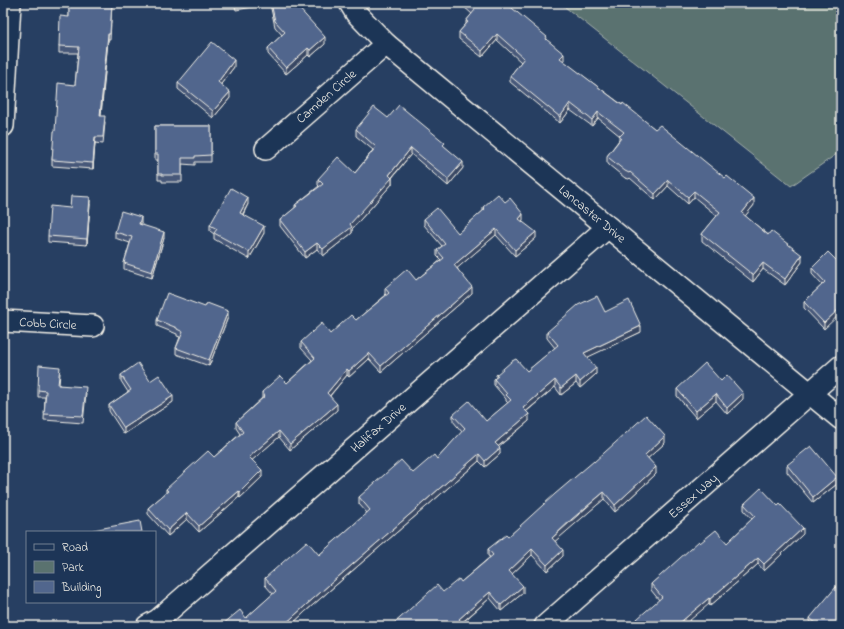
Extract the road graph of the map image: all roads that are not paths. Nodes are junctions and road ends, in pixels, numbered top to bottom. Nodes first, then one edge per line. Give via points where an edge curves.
1 (10, 3) edge
2 (350, 3) edge
3 (386, 44) junction
4 (3, 126) edge
5 (266, 149) dead end
6 (608, 227) junction
7 (3, 321) edge
8 (93, 326) dead end
9 (841, 366) edge
10 (810, 394) junction
11 (841, 419) edge
12 (147, 626) edge
13 (545, 626) edge

1 - 4 street
2 - 3 street, Lancaster Drive via 356,13
3 - 5 street, Camden Circle
3 - 6 street, Lancaster Drive
6 - 10 street, Lancaster Drive
6 - 12 street, Halifax Drive via 158,620
7 - 8 street, Cobb Circle
9 - 10 street, Essex Way
10 - 11 street, Lancaster Drive
10 - 13 street, Essex Way

